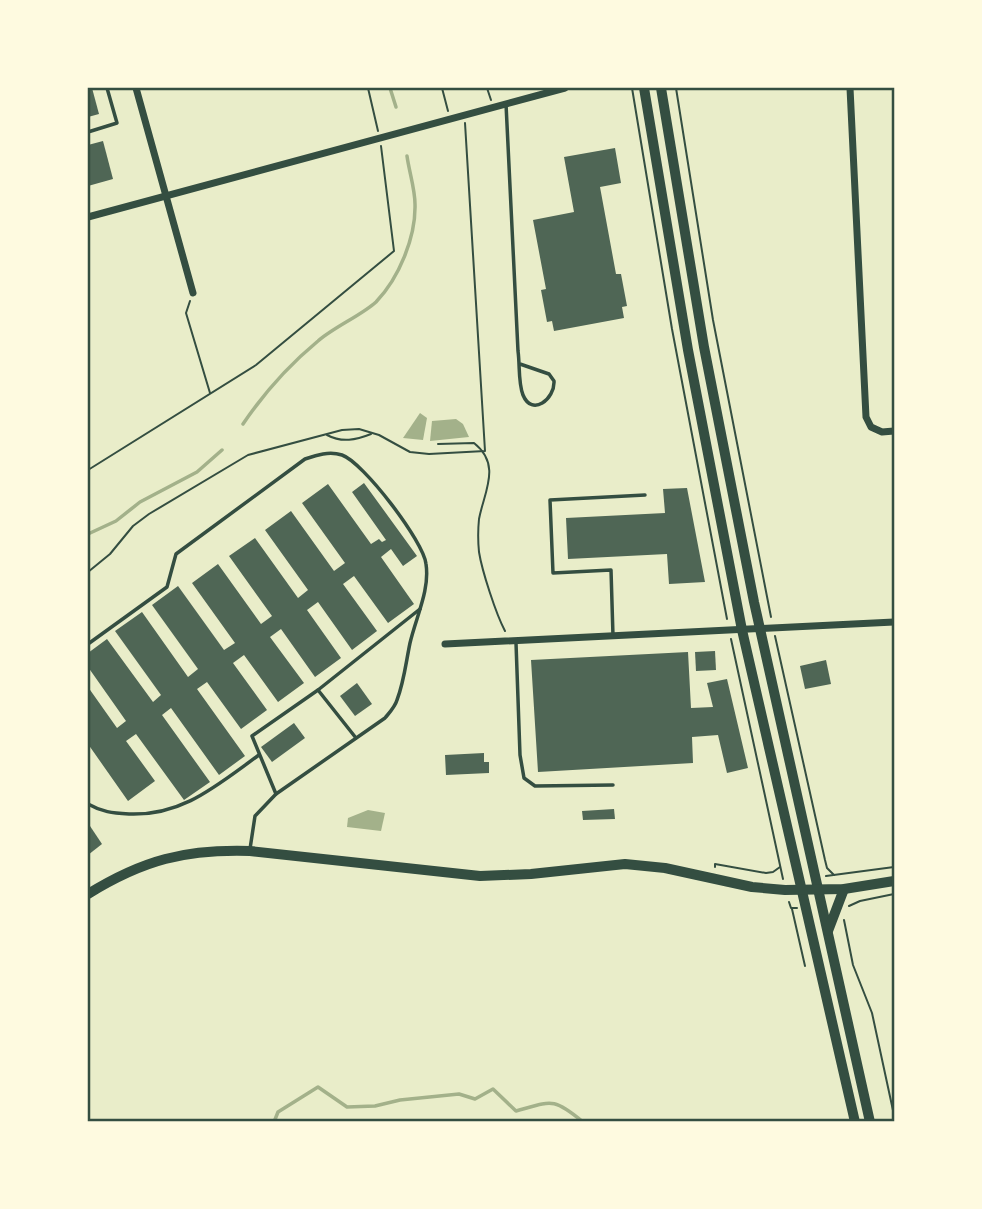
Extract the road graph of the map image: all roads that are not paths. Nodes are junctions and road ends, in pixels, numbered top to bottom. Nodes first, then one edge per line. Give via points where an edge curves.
1 (107, 88) edge
2 (136, 88) edge
3 (565, 88) edge
4 (644, 88) edge
5 (661, 88) edge
6 (850, 88) edge
7 (506, 103) junction
8 (88, 132) edge
9 (165, 195) junction
10 (88, 216) edge
11 (193, 293) road end
12 (520, 364) junction
13 (894, 431) edge
14 (645, 495) dead end
15 (420, 609) junction
16 (894, 622) edge
17 (742, 629) junction
18 (760, 629) junction
19 (613, 636) junction
20 (513, 641) junction
21 (88, 644) edge
22 (445, 644) dead end
23 (318, 690) junction
24 (356, 738) junction
25 (259, 755) junction
26 (612, 785) dead end
27 (276, 794) junction
28 (88, 804) edge
29 (250, 851) junction
30 (894, 881) edge
31 (818, 889) junction
32 (844, 889) junction
33 (801, 890) junction
34 (89, 891) edge
35 (827, 931) junction
36 (855, 1122) edge
37 (870, 1122) edge

1 - 8 lane via 117,123
2 - 9 street
3 - 7 street
4 - 17 main road
5 - 18 main road via 704,347
6 - 13 street via 866,417 871,427
7 - 9 street
7 - 12 lane
9 - 10 street
9 - 11 street
12 - 12 lane via 550,374 554,381 551,396 544,403 528,403 524,397
14 - 19 lane via 550,500 553,573 611,570
15 - 21 lane via 426,578 421,547 356,463 342,455 322,453 305,459 176,554 167,587
15 - 23 lane
15 - 24 lane via 396,704 385,718
16 - 18 street
17 - 18 street
17 - 19 street
17 - 33 main road
18 - 31 main road
19 - 20 street
20 - 22 street
20 - 26 lane via 524,778 535,786
23 - 24 lane
23 - 25 lane via 252,736
24 - 27 lane
25 - 27 lane
25 - 28 lane via 195,800 171,809 146,814 103,813
27 - 29 lane via 255,816
29 - 33 main road via 480,876 636,864 752,887
29 - 34 main road via 212,850 154,861
30 - 32 main road
31 - 32 main road
31 - 33 main road
31 - 35 main road
32 - 35 main road
33 - 36 main road
35 - 37 main road

